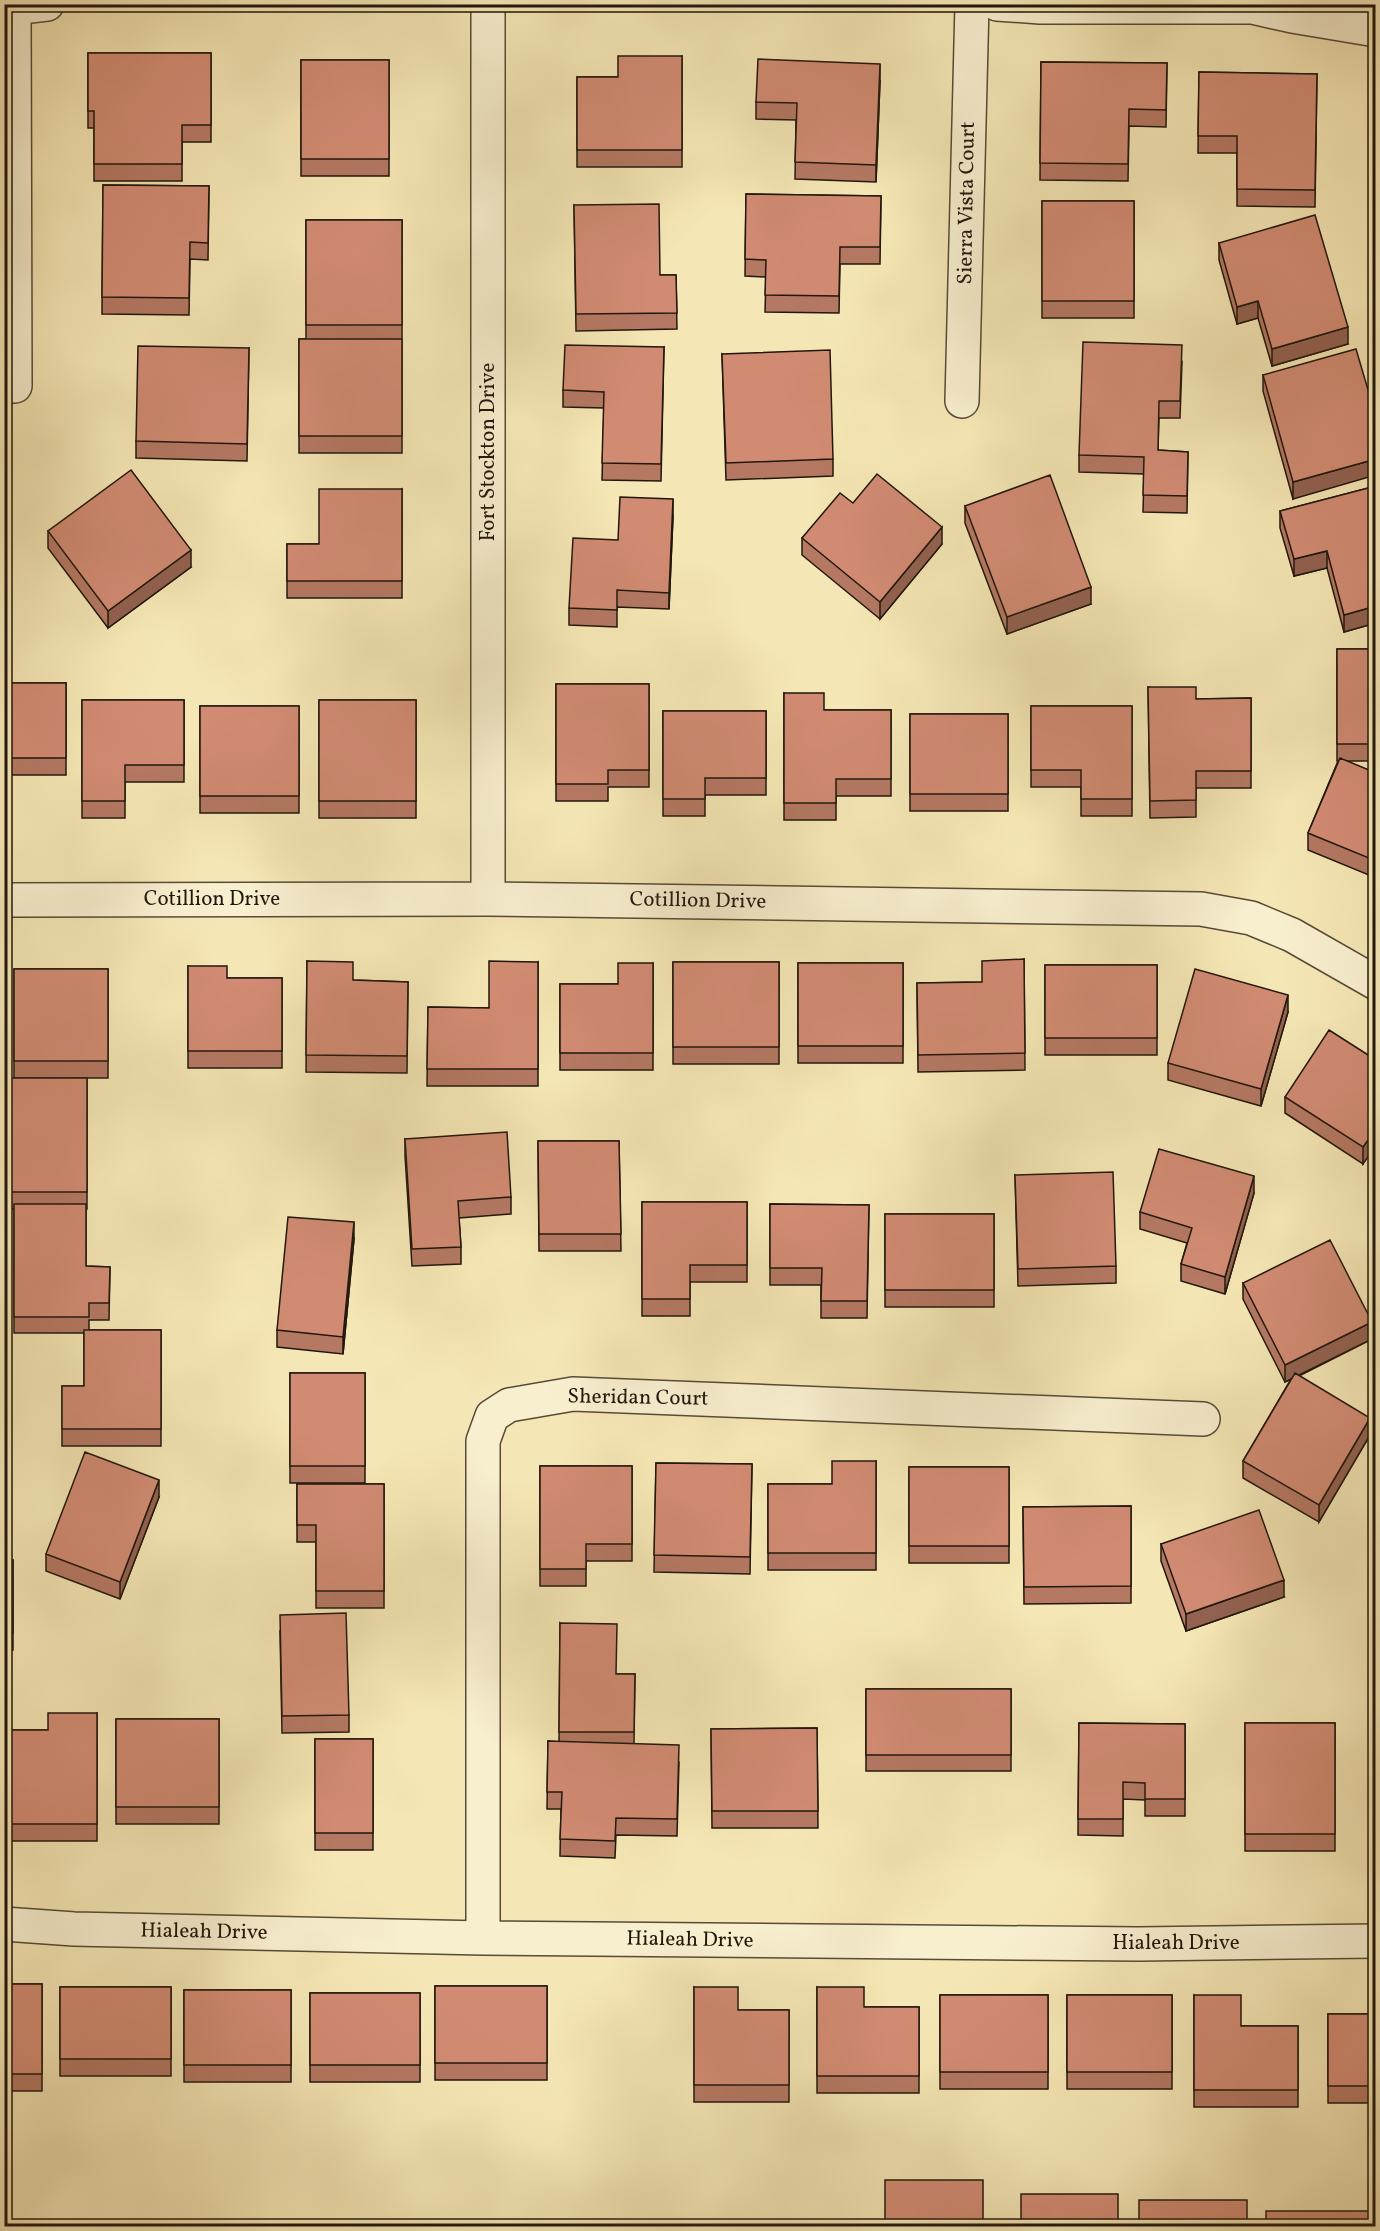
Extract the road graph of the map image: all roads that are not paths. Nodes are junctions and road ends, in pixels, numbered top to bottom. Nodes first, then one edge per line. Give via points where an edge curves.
1 (47, 4) edge
2 (488, 4) edge
3 (972, 4) edge
4 (997, 4) edge
5 (9, 8) edge
6 (1376, 30) edge
7 (15, 386) dead end
8 (962, 401) dead end
9 (488, 899) junction
10 (4, 902) edge
11 (1376, 983) edge
12 (1203, 1419) dead end
13 (4, 1924) edge
14 (483, 1938) junction
15 (1376, 1941) edge

1 - 5 street
2 - 9 street, Fort Stockton Drive
3 - 8 street, Sierra Vista Court
4 - 6 street via 1252,7
5 - 7 street
9 - 10 street, Cotillion Drive
9 - 11 street, Cotillion Drive via 1202,909 1251,918 1292,935
12 - 14 street, Sheridan Court via 573,1394 508,1405 492,1416 483,1440
13 - 14 street, Hialeah Drive
14 - 15 street, Hialeah Drive via 1138,1944

